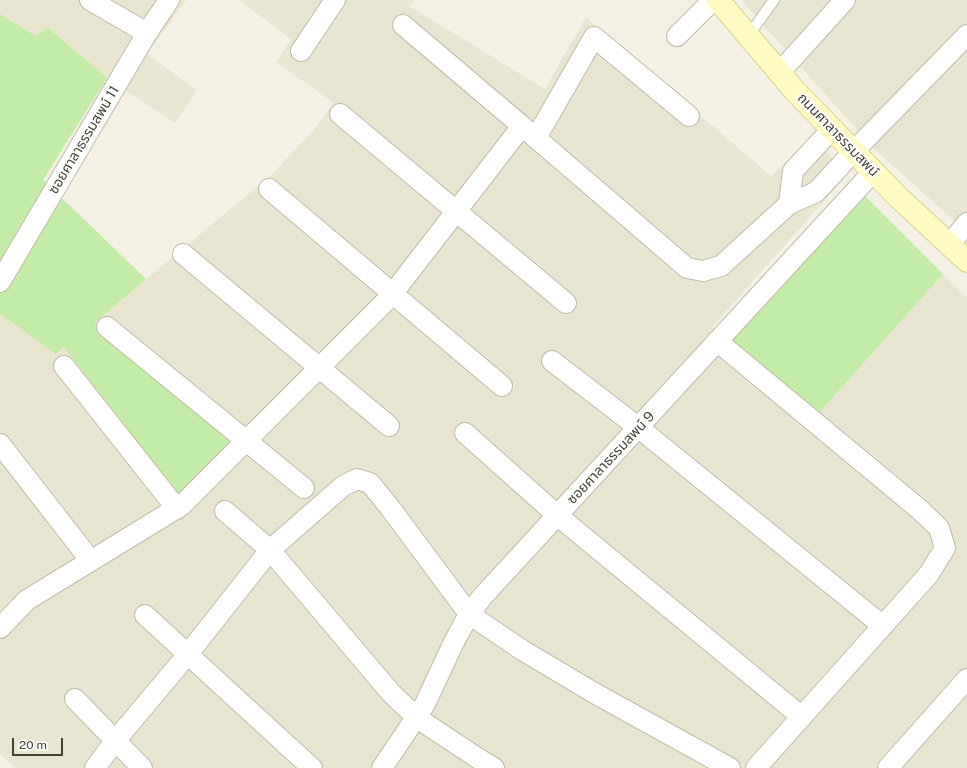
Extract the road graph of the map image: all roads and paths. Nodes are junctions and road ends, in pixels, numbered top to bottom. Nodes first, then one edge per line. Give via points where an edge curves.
1 (90, 0) edge
2 (169, 0) edge
3 (334, 0) edge
4 (713, 0) edge
5 (718, 0) edge
6 (774, 0) edge
7 (845, 0) edge
8 (403, 25) dead end
9 (147, 33) junction
10 (967, 35) edge
11 (677, 36) dead end
12 (748, 36) junction
13 (300, 50) dead end
14 (779, 73) junction
15 (340, 114) dead end
16 (689, 116) dead end
17 (832, 129) junction
18 (529, 132) junction
19 (853, 152) junction
20 (873, 172) junction
21 (269, 190) dead end
22 (789, 204) junction
23 (456, 211) junction
24 (967, 223) edge
25 (949, 245) junction
26 (183, 254) dead end
27 (967, 261) edge
28 (0, 282) edge
29 (392, 294) junction
30 (566, 303) dead end
31 (107, 326) dead end
32 (717, 341) junction
33 (552, 361) dead end
34 (64, 366) dead end
35 (319, 368) junction
36 (502, 386) dead end
37 (388, 426) dead end
38 (639, 428) junction
39 (465, 433) dead end
40 (246, 441) junction
41 (0, 444) edge
42 (304, 488) dead end
43 (177, 509) junction
44 (225, 512) dead end
45 (558, 516) junction
46 (270, 550) junction
47 (91, 561) junction
48 (469, 614) junction
49 (145, 615) dead end
50 (1, 624) edge
51 (882, 626) junction
52 (188, 654) junction
53 (967, 679) edge
54 (75, 698) dead end
55 (802, 717) junction
56 (417, 718) junction
57 (115, 741) junction
58 (95, 768) edge
59 (142, 768) edge
60 (312, 768) edge
61 (382, 768) edge
62 (494, 768) edge
63 (730, 768) edge
64 (756, 768) edge
65 (888, 768) edge

1 - 9 street
2 - 9 street, ซอยศาลาธรรมสพน์ 11
3 - 13 street
4 - 11 street
5 - 12 street, ถนนศาลาธรรมสพน์
6 - 12 lane
7 - 14 street
8 - 18 street
9 - 28 street, ซอยศาลาธรรมสพน์ 11
10 - 19 street
12 - 14 street, ถนนศาลาธรรมสพน์
14 - 17 street, ถนนศาลาธรรมสพน์
15 - 23 street
16 - 18 street via 594,37
17 - 19 street, ถนนศาลาธรรมสพน์
17 - 22 street via 794,171
18 - 22 street via 687,268 703,271 721,266
18 - 23 street
19 - 20 street, ถนนศาลาธรรมสพน์
19 - 22 street via 816,192
20 - 25 street, ถนนศาลาธรรมสพน์
20 - 32 street, ซอยศาลาธรรมสพน์ 9
21 - 29 street
23 - 29 street
23 - 30 street
24 - 25 street
25 - 27 street, ถนนศาลาธรรมสพน์
26 - 35 street
29 - 35 street
29 - 36 street
31 - 40 street
32 - 38 street, ซอยศาลาธรรมสพน์ 9
32 - 51 street via 919,509 938,528 945,548 929,574
33 - 38 street
34 - 43 street
35 - 37 street
35 - 40 street
38 - 45 street, ซอยศาลาธรรมสพน์ 9
38 - 51 street
39 - 45 street
40 - 42 street
40 - 43 street
41 - 47 street
43 - 47 street
44 - 46 street
45 - 48 street, ซอยศาลาธรรมสพน์ 9
45 - 55 street
46 - 48 street via 343,486 357,479 370,483
46 - 52 street
46 - 56 street via 391,693
47 - 50 street via 27,600
48 - 56 street, ซอยศาลาธรรมสพน์ 9
48 - 63 street via 522,650 596,694
49 - 52 street
51 - 55 street
52 - 57 street
52 - 60 street
53 - 65 street
54 - 57 street
55 - 64 street
56 - 61 street, ซอยศาลาธรรมสพน์ 9
56 - 62 street
57 - 58 street
57 - 59 street

